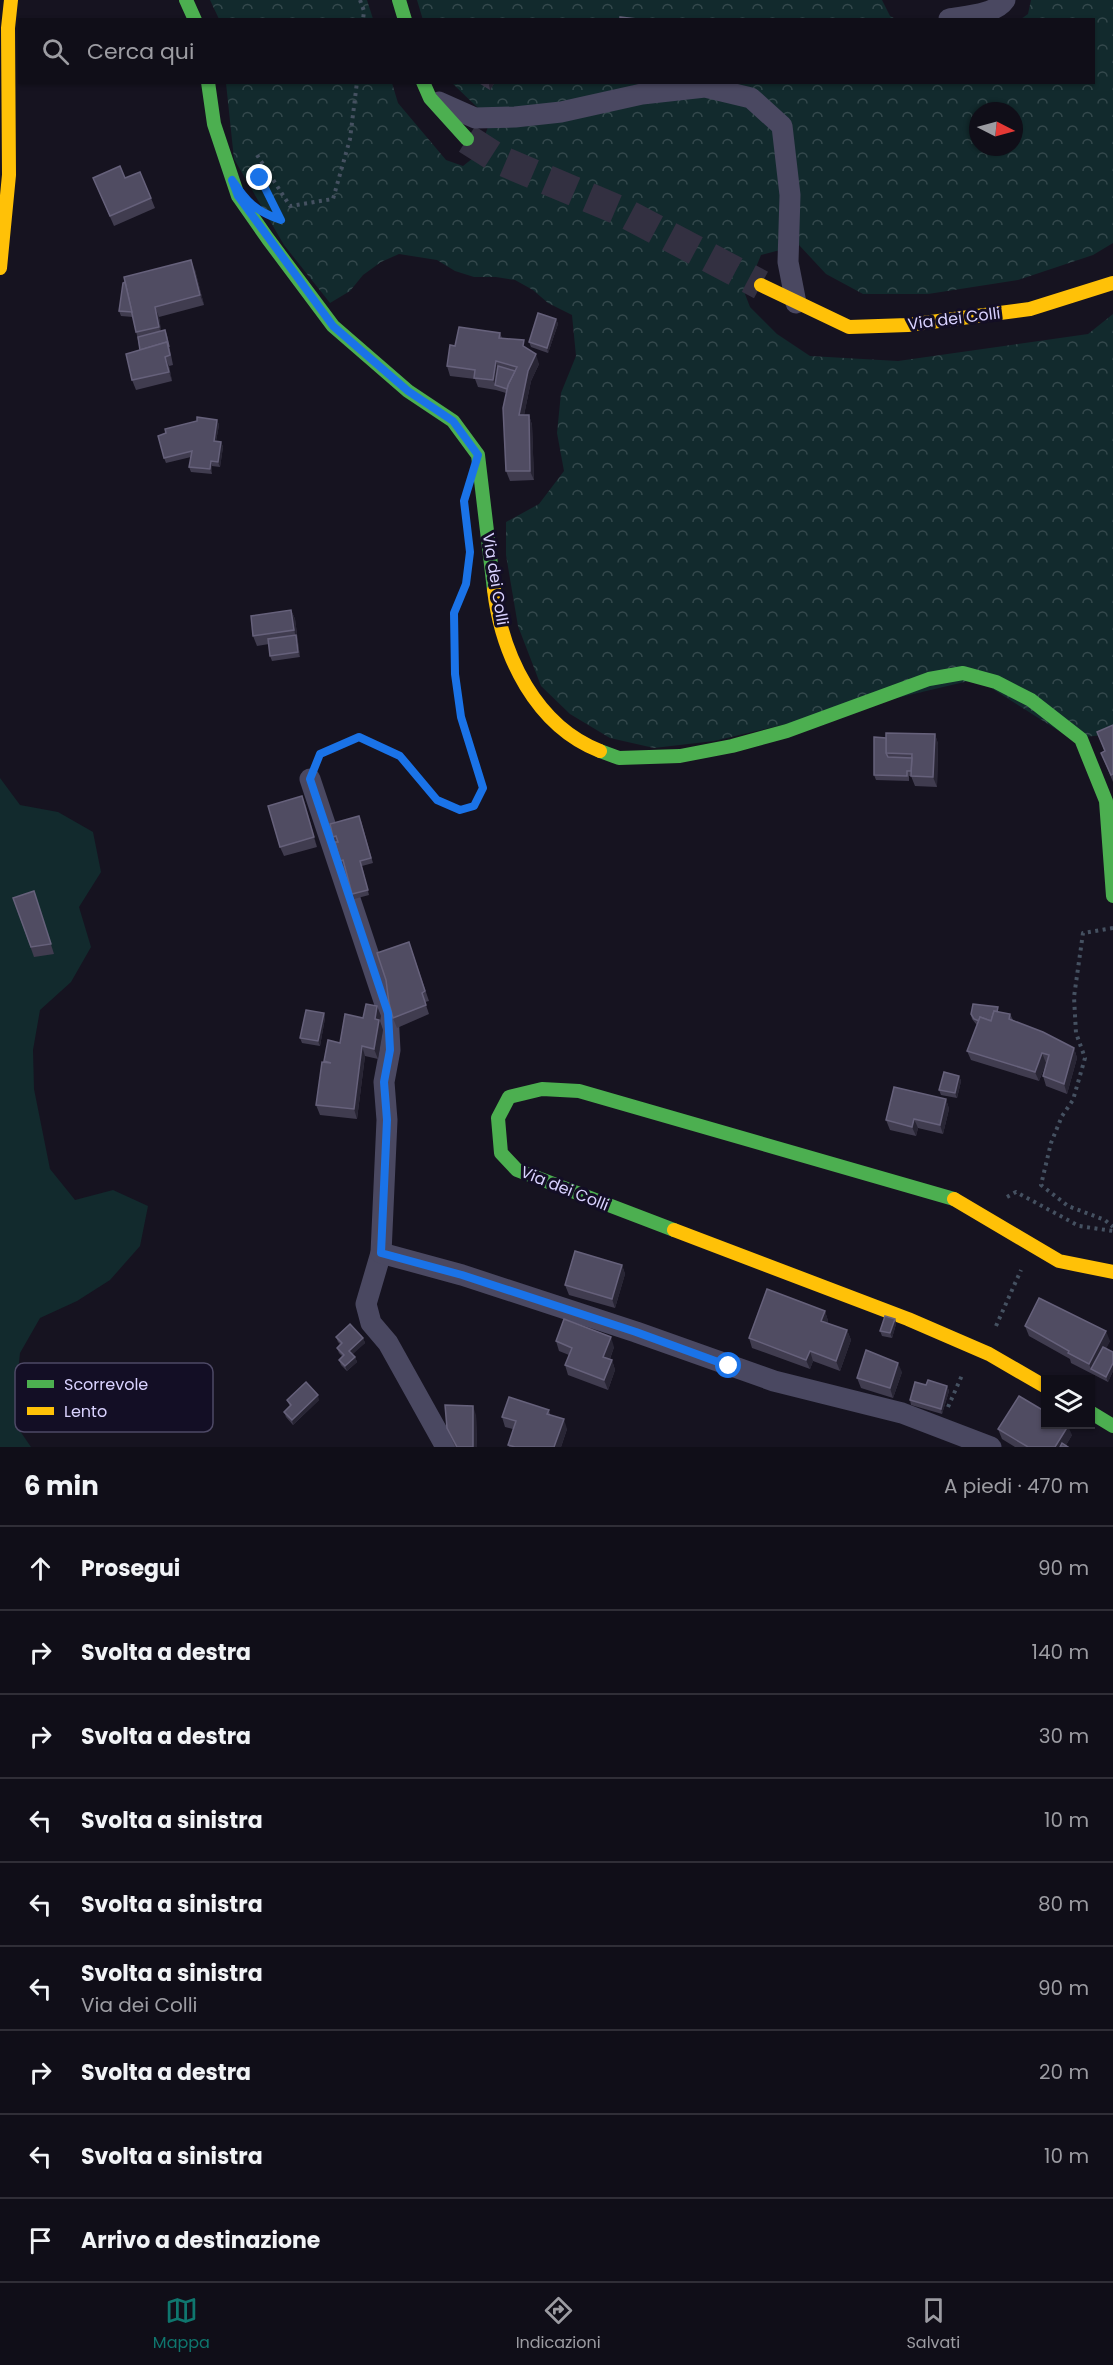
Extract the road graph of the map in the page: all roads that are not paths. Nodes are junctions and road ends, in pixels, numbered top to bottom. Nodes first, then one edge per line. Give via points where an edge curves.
1 (11, 0) edge
2 (186, 0) edge
3 (399, 0) edge
4 (1005, 0) edge
5 (194, 18) edge
6 (404, 18) edge
7 (954, 18) edge
8 (208, 84) edge
9 (426, 90) edge
10 (467, 139) tunnel mouth
11 (0, 268) edge
12 (1113, 283) edge
13 (761, 285) tunnel mouth
14 (796, 303) junction
15 (310, 779) road end
16 (1113, 896) edge
17 (381, 1253) junction
18 (1113, 1272) edge
19 (1041, 1384) edge
20 (1095, 1415) edge
21 (1113, 1426) edge
22 (446, 1447) edge
23 (990, 1447) edge

1 - 11 street via 9,175
2 - 5 street
3 - 6 street
4 - 7 street via 983,12
8 - 16 street, Via dei Colli via 214,124 238,196 268,239 333,326 408,391 453,421 478,455 496,605 513,665 558,725 583,744 619,758 680,756 787,731 929,679 963,673 996,682 1031,700 1081,739 1106,801
9 - 10 street
9 - 14 street via 475,118 561,112 642,94 705,87 751,98 782,126 790,195 788,262
12 - 14 street, Via dei Colli via 1030,309 908,324 849,327
13 - 14 street, Via dei Colli
15 - 17 street via 388,1013 390,1050 384,1082 387,1120
17 - 22 street via 366,1304 371,1323 388,1343
17 - 23 street via 636,1332 774,1381 902,1413
18 - 19 street, Via dei Colli via 1059,1261 959,1200 579,1091 542,1089 509,1097 498,1118 501,1153 517,1170 908,1319 975,1348
20 - 21 street

